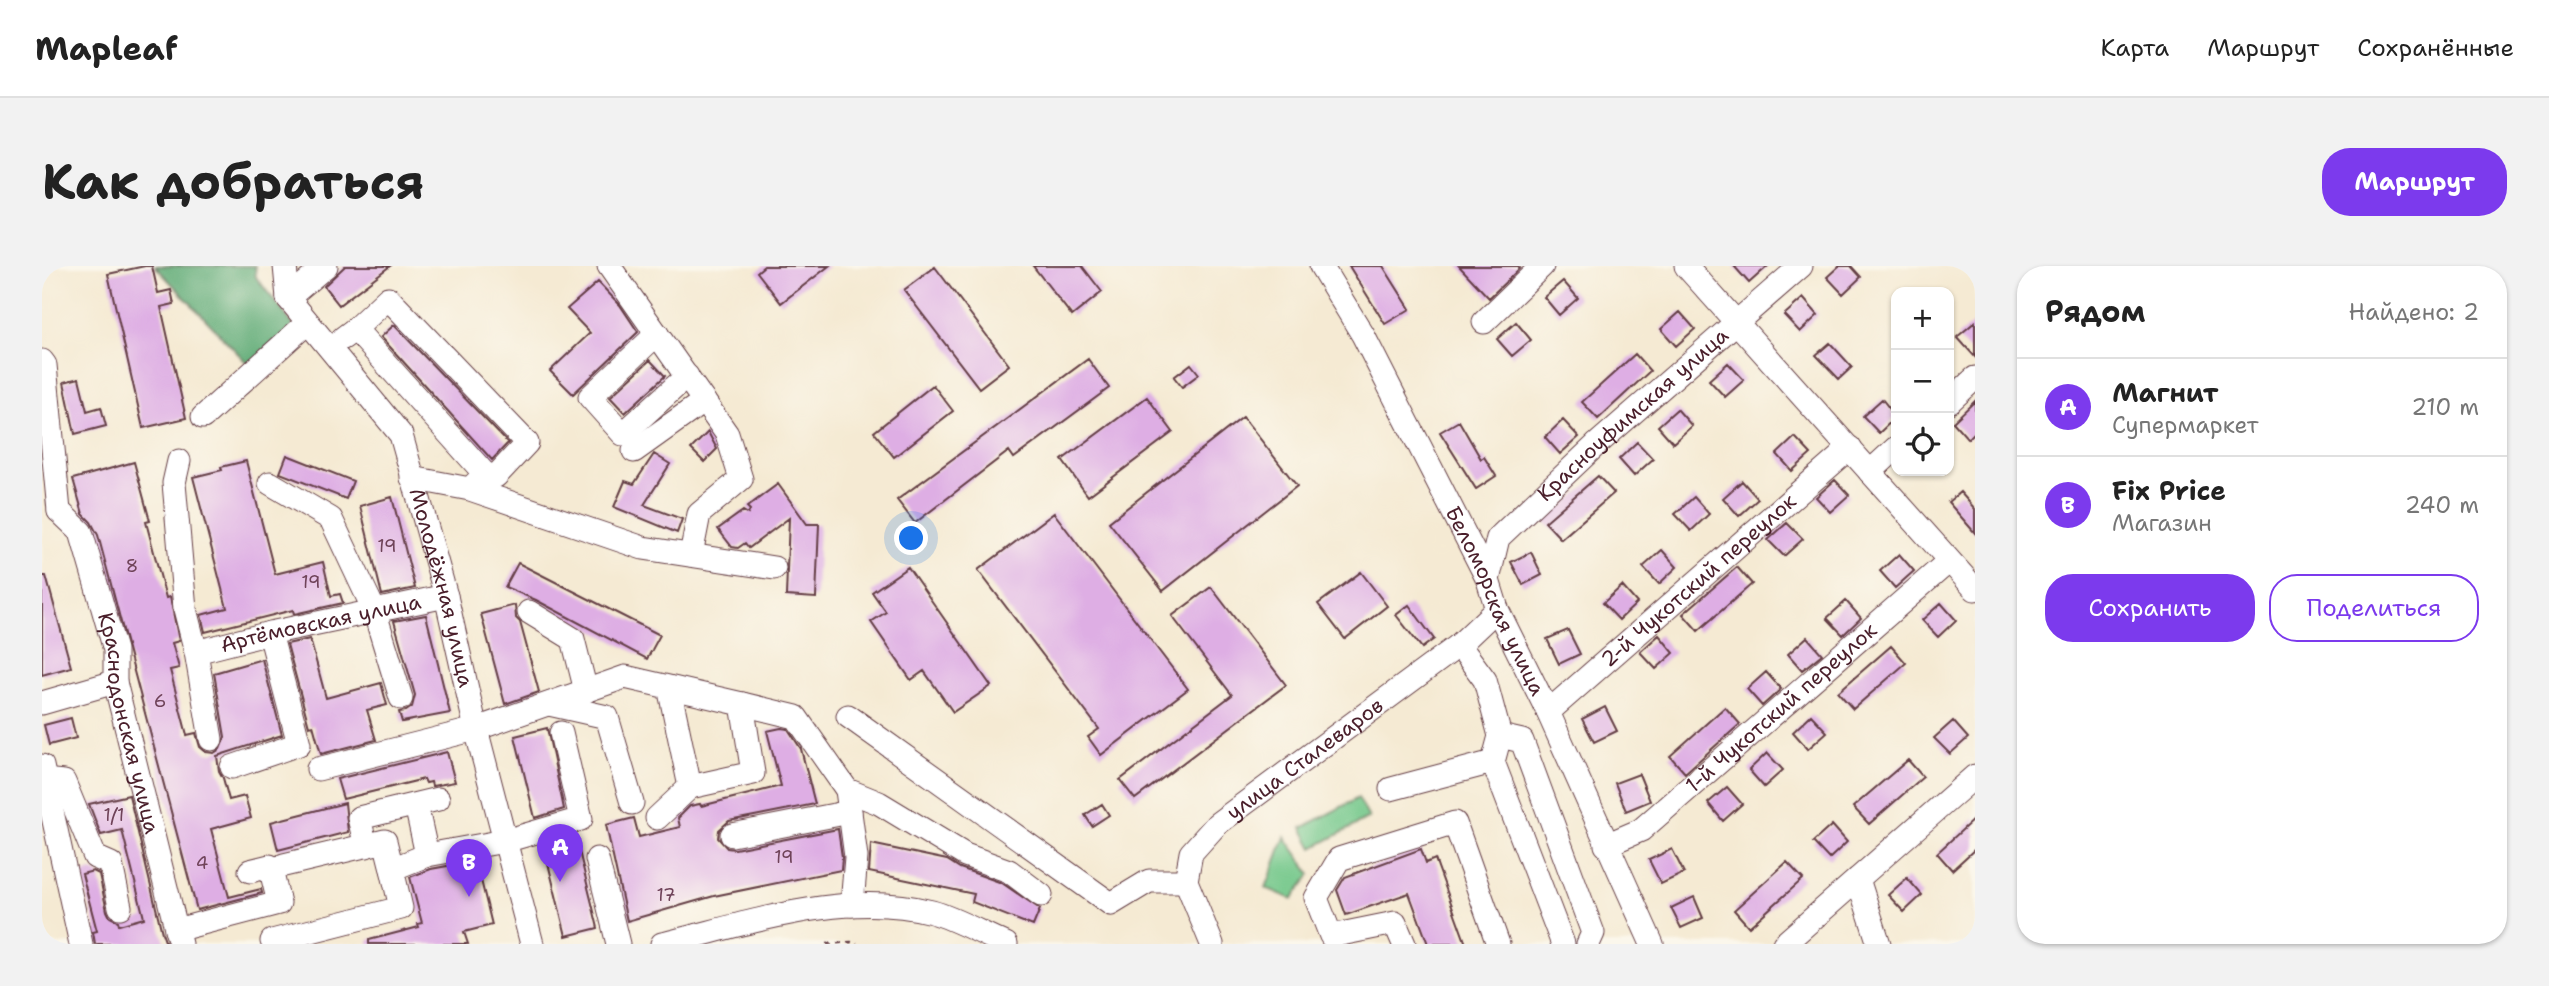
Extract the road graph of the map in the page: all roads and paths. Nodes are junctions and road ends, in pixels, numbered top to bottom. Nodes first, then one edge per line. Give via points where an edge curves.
1 (285, 266) edge
2 (326, 266) edge
3 (609, 266) edge
4 (1321, 266) edge
5 (1542, 266) edge
6 (1686, 266) edge
7 (1801, 266) edge
8 (288, 298) junction
9 (1737, 321) junction
10 (307, 323) junction
11 (1484, 323) dead end
12 (355, 329) junction
13 (657, 334) junction
14 (330, 349) junction
15 (42, 361) edge
16 (687, 376) junction
17 (1975, 378) edge
18 (1954, 397) edge
19 (704, 401) junction
20 (203, 417) dead end
21 (1850, 448) junction
22 (634, 451) dead end
23 (1891, 453) edge
24 (179, 461) dead end
25 (1870, 472) junction
26 (412, 478) junction
27 (478, 481) junction
28 (270, 483) dead end
29 (50, 513) edge
30 (691, 555) junction
31 (1949, 561) junction
32 (774, 568) dead end
33 (1488, 580) junction
34 (1975, 589) edge
35 (446, 596) junction
36 (1497, 609) junction
37 (374, 610) junction
38 (528, 612) dead end
39 (270, 633) junction
40 (1459, 645) junction
41 (196, 652) junction
42 (115, 682) junction
43 (668, 687) junction
44 (586, 691) junction
45 (401, 698) dead end
46 (42, 703) edge
47 (549, 704) junction
48 (742, 704) junction
49 (1548, 712) junction
50 (848, 716) dead end
51 (476, 729) junction
52 (561, 733) dead end
53 (1500, 736) junction
54 (211, 739) dead end
55 (1493, 762) junction
56 (232, 767) dead end
57 (318, 769) dead end
58 (43, 775) edge
59 (1975, 776) edge
60 (690, 787) junction
61 (1391, 789) dead end
62 (848, 801) junction
63 (632, 803) dead end
64 (657, 818) dead end
65 (732, 835) dead end
66 (505, 841) junction
67 (1606, 845) junction
68 (366, 846) junction
69 (428, 855) junction
70 (597, 859) dead end
71 (284, 865) dead end
72 (392, 869) junction
73 (250, 871) dead end
74 (1858, 879) junction
75 (1185, 881) junction
76 (1041, 895) dead end
77 (852, 905) junction
78 (120, 907) dead end
79 (178, 937) edge
80 (272, 941) dead end
81 (81, 944) edge
82 (532, 944) edge
83 (618, 944) edge
84 (662, 944) edge
85 (827, 944) edge
86 (857, 944) edge
87 (1006, 944) edge
88 (1212, 944) edge
89 (1404, 944) edge
90 (1498, 944) edge
91 (1563, 944) edge
92 (1588, 944) edge
93 (1652, 944) edge
94 (1784, 944) edge
95 (1879, 944) edge

1 - 8 street
2 - 8 street
3 - 13 street
4 - 33 street, Беломорская улица via 1363,335
5 - 11 street
6 - 9 street
7 - 9 street, Красноуфимская улица
8 - 10 street, Молодёжная улица
9 - 21 street
9 - 33 street, Красноуфимская улица via 1498,538
10 - 14 street, Молодёжная улица
10 - 20 street
12 - 14 street
12 - 27 street
12 - 27 street via 388,298 527,443 496,476
13 - 16 street
13 - 16 street via 590,397 623,434
14 - 26 street, Молодёжная улица via 401,435
15 - 29 street
16 - 19 street
17 - 18 street
19 - 22 street
19 - 30 street via 727,434 741,479 699,514
21 - 25 street
21 - 49 street, 2-й Чукотский переулок
23 - 25 street
24 - 41 street via 174,484 185,609
25 - 31 street
26 - 27 street
26 - 35 street, Молодёжная улица
27 - 30 street via 643,548
28 - 37 street via 331,519
29 - 42 street, Краснодонская улица via 81,532 115,650
30 - 32 street
31 - 34 street
31 - 67 street, 1-й Чукотский переулок via 1641,830
33 - 36 street, Беломорская улица
35 - 37 street, Артёмовская улица
35 - 51 street, Молодёжная улица
36 - 40 street, улица Сталеваров
36 - 49 street, Беломорская улица
37 - 39 street, Артёмовская улица
37 - 45 street
38 - 44 street via 573,639
39 - 41 street, Артёмовская улица
39 - 56 street via 299,744
40 - 53 street via 1485,680
40 - 75 street, улица Сталеваров via 1217,824 1191,853
41 - 54 street
42 - 46 street
42 - 79 street, Краснодонская улица
43 - 44 street via 625,677
43 - 48 street
43 - 60 street
44 - 47 street
47 - 51 street
47 - 63 street via 607,717
48 - 60 street via 753,773
48 - 62 street via 796,717
49 - 67 street, Беломорская улица
50 - 75 street via 1111,904 1149,881
51 - 57 street
51 - 66 street, Молодёжная улица
52 - 66 street via 580,819
53 - 55 street
53 - 92 street via 1521,741 1593,933
55 - 61 street
55 - 91 street
58 - 78 street via 64,782 95,857 111,864
58 - 81 street
59 - 74 street
60 - 64 street
62 - 65 street
62 - 76 street via 879,803 965,855 1009,871
62 - 77 street via 856,858
66 - 69 street
66 - 82 street, Молодёжная улица
67 - 93 street, Беломорская улица
68 - 69 street via 359,818 427,802
68 - 71 street
68 - 72 street via 385,841
69 - 72 street
70 - 83 street
72 - 80 street via 401,908
73 - 79 street via 271,866 279,903
74 - 94 street
74 - 95 street
75 - 88 street
77 - 84 street via 818,907
77 - 87 street via 874,903 933,912
85 - 86 path
89 - 90 street via 1395,923 1331,936 1316,898 1339,859 1455,822

